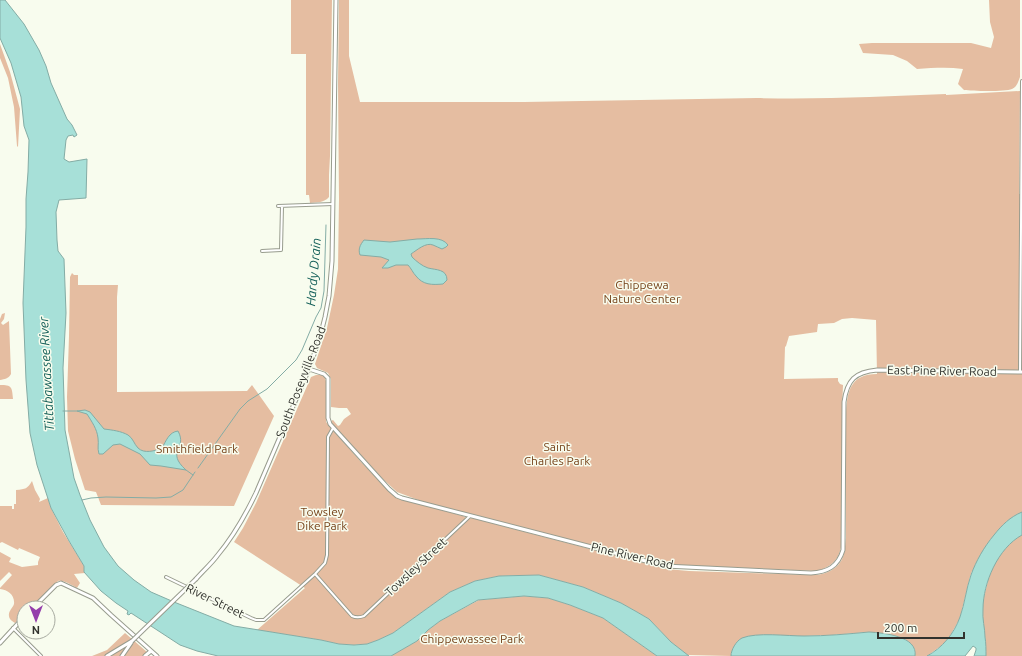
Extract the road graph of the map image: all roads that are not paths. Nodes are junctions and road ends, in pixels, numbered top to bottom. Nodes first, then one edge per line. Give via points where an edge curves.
1 (336, 0) edge
2 (1022, 81) edge
3 (333, 204) junction
4 (278, 206) dead end
5 (282, 206) junction
6 (262, 251) dead end
7 (308, 369) junction
8 (863, 372) joint
9 (1021, 372) edge
10 (333, 428) junction
11 (470, 516) junction
12 (315, 574) junction
13 (166, 577) dead end
14 (41, 600) edge
15 (16, 625) edge
16 (13, 628) junction
17 (132, 641) junction
18 (0, 643) edge
19 (151, 651) junction
20 (41, 656) edge
21 (107, 656) edge
22 (122, 656) edge
23 (145, 656) edge
24 (157, 656) edge

1 - 3 street, South Poseyville Road
2 - 9 street
3 - 5 street
3 - 7 street, South Poseyville Road via 329,296 323,327
4 - 5 street
5 - 6 street via 281,250
7 - 10 street, Pine River Road via 324,374 328,378 328,418
7 - 17 street, South Poseyville Road, bridge via 256,493 228,542 196,579
8 - 9 street, East Pine River Road
8 - 11 street, Pine River Road via 849,383 844,402 843,550 841,558 825,571 811,573 665,566
10 - 11 street, Pine River Road via 397,496
10 - 12 street via 328,437 326,560
11 - 12 street, Towsley Street via 360,618 352,616
12 - 13 street, River Street via 264,620 250,618
14 - 19 street via 59,583 94,598
15 - 16 street
16 - 18 street
16 - 20 street
17 - 21 street
17 - 22 street
19 - 23 street
19 - 24 street

